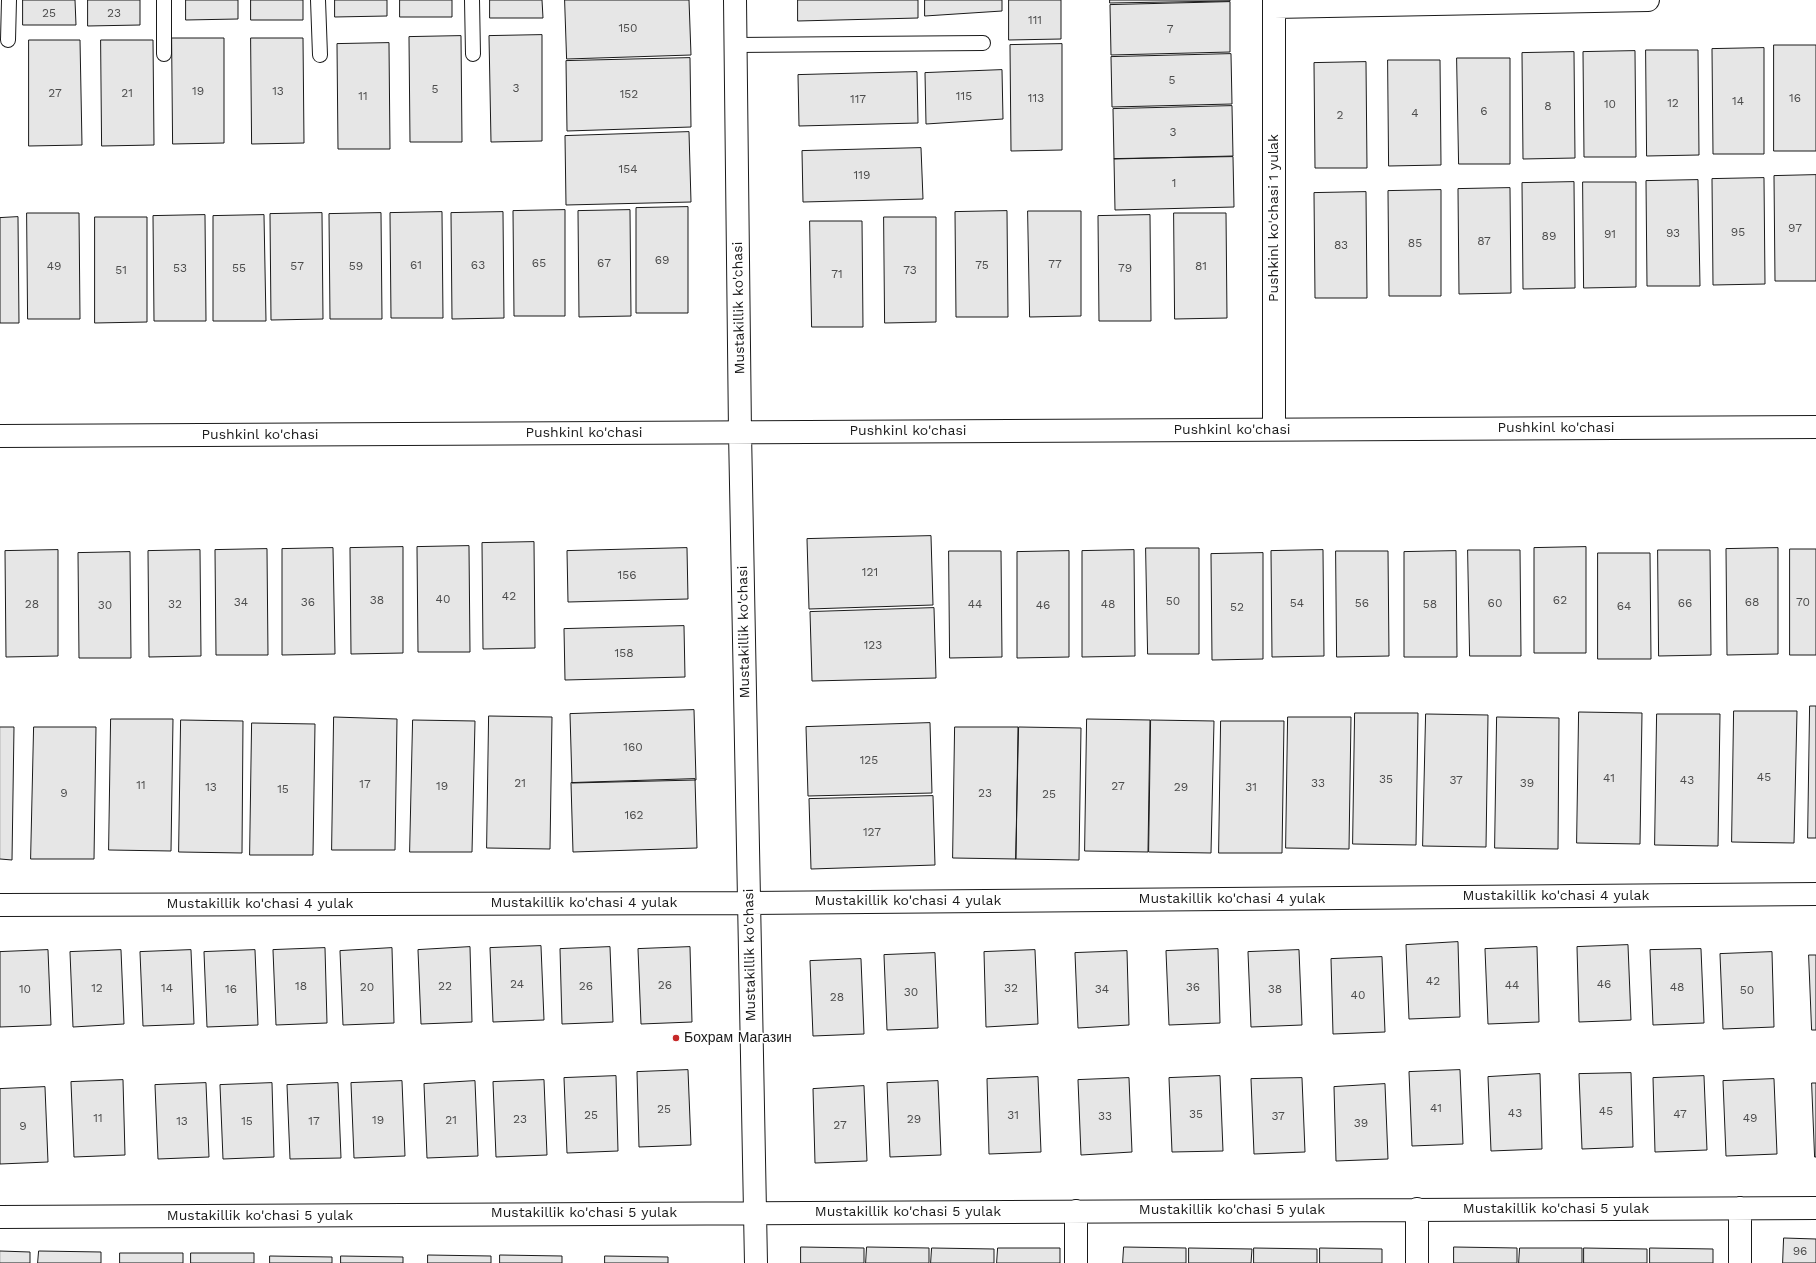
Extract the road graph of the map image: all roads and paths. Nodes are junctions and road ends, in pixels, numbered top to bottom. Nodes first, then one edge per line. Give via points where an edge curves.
1 (9, 0) edge
2 (164, 0) edge
3 (318, 0) edge
4 (472, 0) edge
5 (735, 0) edge
6 (1648, 0) edge
7 (1274, 4) edge
8 (8, 40) dead end
9 (983, 43) dead end
10 (736, 45) junction
11 (164, 54) dead end
12 (473, 54) dead end
13 (320, 55) dead end
14 (1816, 427) edge
15 (1274, 429) junction
16 (740, 432) junction
17 (0, 436) edge
18 (1816, 894) edge
19 (749, 903) junction
20 (0, 905) edge
21 (1740, 1208) junction
22 (1816, 1208) edge
23 (1417, 1209) junction
24 (1076, 1211) junction
25 (755, 1212) junction
26 (0, 1217) edge
27 (756, 1263) edge
28 (1076, 1263) edge
29 (1417, 1263) edge
30 (1740, 1263) edge

1 - 8 lane
2 - 11 lane
3 - 13 lane
4 - 12 lane
5 - 10 street, Mustakillik ko'chasi
6 - 7 street, Pushkinl ko'chasi 1 yulak
7 - 15 street, Pushkinl ko'chasi 1 yulak
9 - 10 lane
10 - 16 street, Mustakillik ko'chasi
14 - 15 street, Pushkinl ko'chasi
15 - 16 street, Pushkinl ko'chasi
16 - 17 street, Pushkinl ko'chasi
16 - 19 street, Mustakillik ko'chasi
18 - 19 street, Mustakillik ko'chasi 4 yulak
19 - 20 street, Mustakillik ko'chasi 4 yulak
19 - 25 street, Mustakillik ko'chasi
21 - 22 street, Mustakillik ko'chasi 5 yulak
21 - 23 street, Mustakillik ko'chasi 5 yulak
21 - 30 street
23 - 24 street, Mustakillik ko'chasi 5 yulak
23 - 29 street
24 - 25 street, Mustakillik ko'chasi 5 yulak
24 - 28 street
25 - 26 street, Mustakillik ko'chasi 5 yulak
25 - 27 street, Mustakillik ko'chasi

